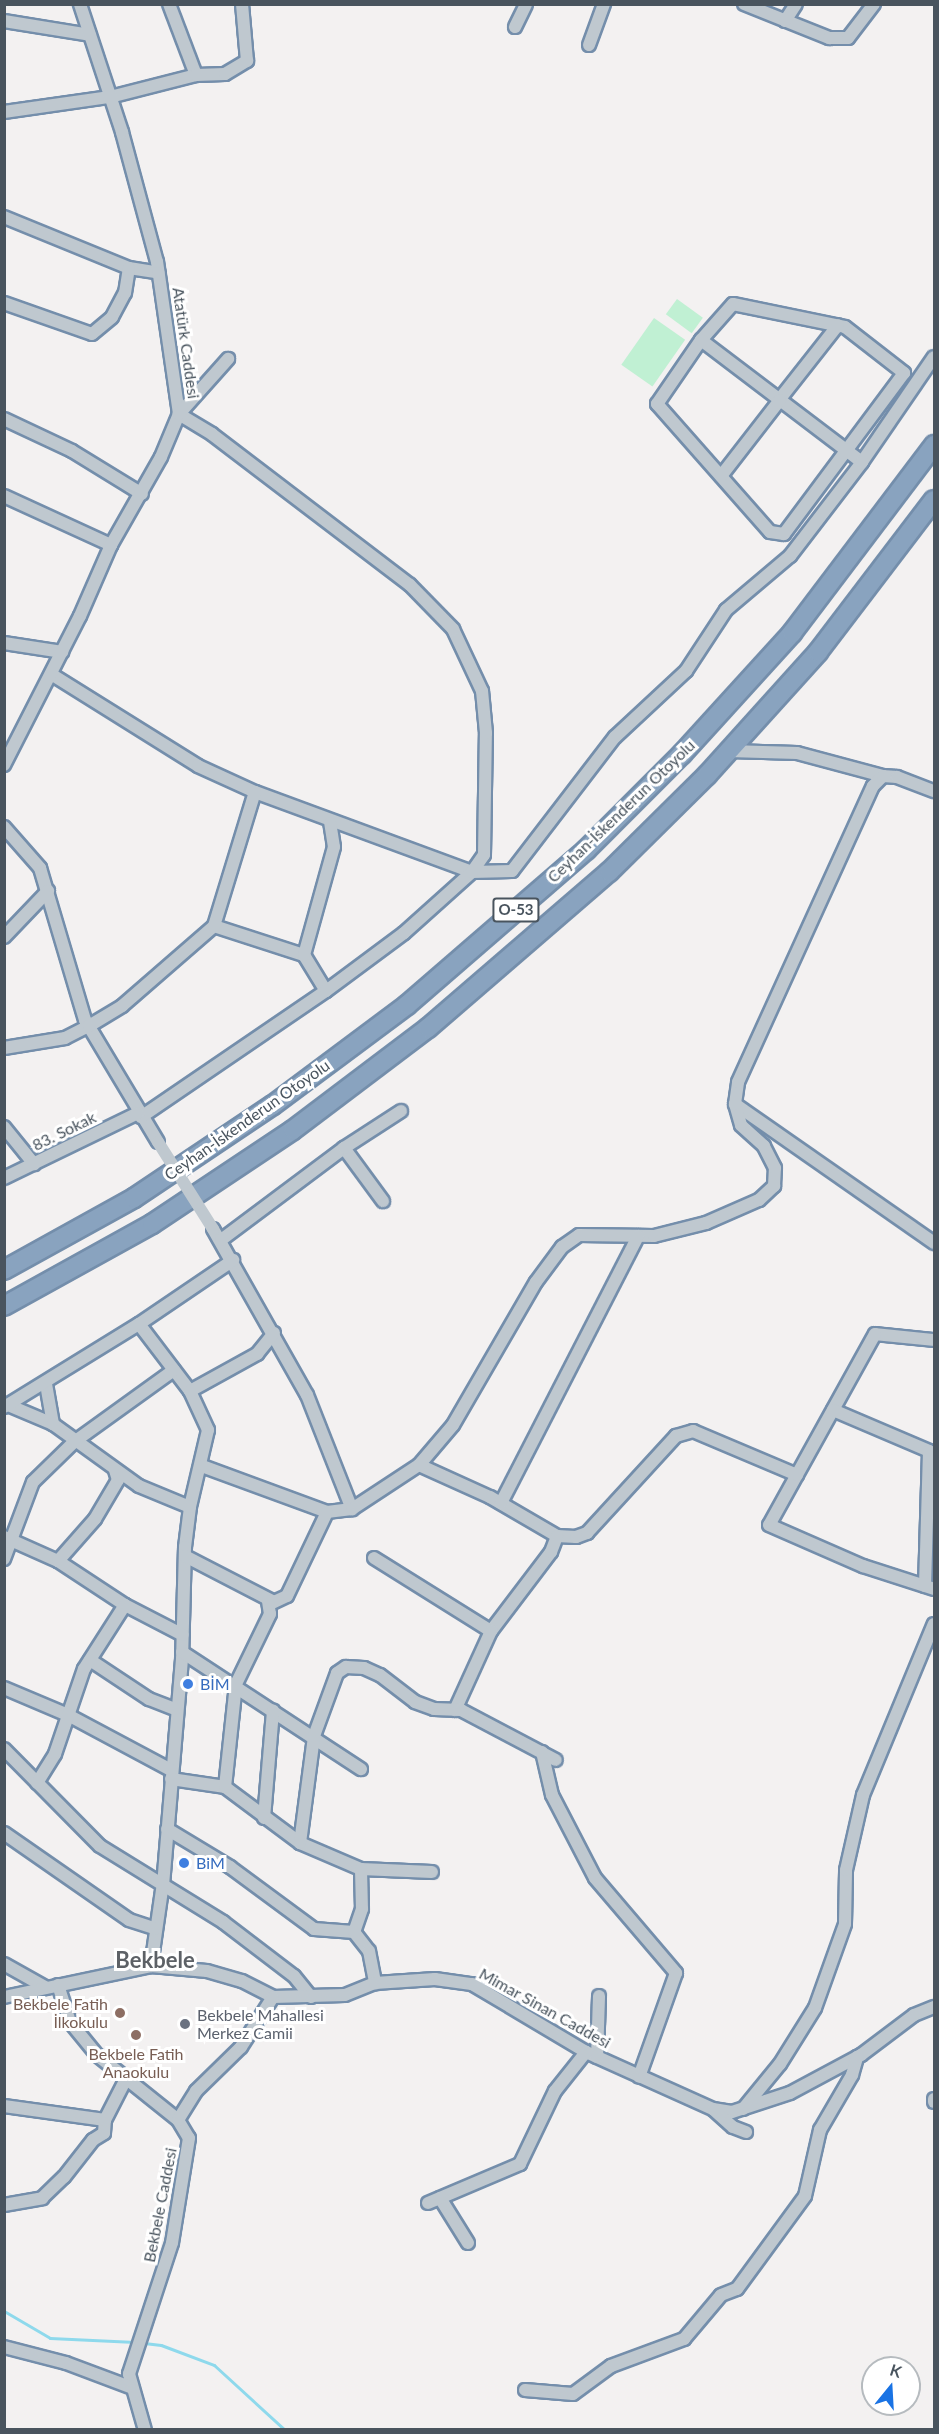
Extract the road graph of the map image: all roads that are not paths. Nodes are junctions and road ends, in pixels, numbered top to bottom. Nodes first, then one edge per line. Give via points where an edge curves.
1 (80, 4) edge
2 (170, 4) edge
3 (242, 4) edge
4 (526, 4) edge
5 (604, 4) edge
6 (744, 4) edge
7 (796, 4) edge
8 (874, 4) edge
9 (4, 21) edge
10 (785, 21) junction
11 (516, 27) dead end
12 (90, 35) junction
13 (589, 45) dead end
14 (196, 75) junction
15 (110, 97) junction
16 (4, 112) edge
17 (4, 216) edge
18 (129, 268) junction
19 (159, 273) junction
20 (4, 303) edge
21 (837, 325) junction
22 (701, 340) junction
23 (934, 357) edge
24 (228, 359) dead end
25 (780, 400) junction
26 (179, 414) junction
27 (4, 419) edge
28 (934, 445) edge
29 (848, 452) junction
30 (862, 462) junction
31 (721, 476) junction
32 (142, 494) junction
33 (4, 496) edge
34 (934, 500) edge
35 (111, 545) junction
36 (4, 643) edge
37 (62, 652) junction
38 (51, 674) junction
39 (729, 750) junction
40 (4, 765) edge
41 (883, 776) junction
42 (934, 791) edge
43 (255, 792) junction
44 (330, 823) junction
45 (4, 827) edge
46 (472, 872) junction
47 (48, 891) junction
48 (214, 926) junction
49 (4, 937) edge
50 (304, 955) junction
51 (326, 991) junction
52 (88, 1026) junction
53 (4, 1048) edge
54 (735, 1104) junction
55 (401, 1112) dead end
56 (139, 1115) junction
57 (4, 1127) edge
58 (344, 1148) junction
59 (33, 1164) junction
60 (4, 1178) edge
61 (383, 1201) dead end
62 (638, 1236) junction
63 (221, 1240) junction
64 (934, 1243) edge
65 (233, 1260) junction
66 (4, 1270) edge
67 (4, 1306) edge
68 (139, 1324) junction
69 (274, 1333) junction
70 (934, 1340) edge
71 (174, 1370) junction
72 (46, 1384) junction
73 (190, 1391) junction
74 (6, 1406) edge
75 (833, 1410) junction
76 (53, 1425) junction
77 (74, 1442) junction
78 (419, 1465) junction
79 (202, 1466) junction
80 (115, 1470) junction
81 (797, 1475) junction
82 (931, 1489) edge
83 (501, 1503) junction
84 (190, 1507) junction
85 (352, 1509) junction
86 (327, 1512) junction
87 (557, 1536) junction
88 (9, 1538) edge
89 (185, 1556) junction
90 (374, 1558) dead end
91 (4, 1559) edge
92 (58, 1561) junction
93 (932, 1590) edge
94 (268, 1601) junction
95 (125, 1605) junction
96 (934, 1624) edge
97 (491, 1631) junction
98 (183, 1635) junction
99 (182, 1652) junction
100 (90, 1660) junction
101 (236, 1684) junction
102 (4, 1688) edge
103 (176, 1709) junction
104 (273, 1710) junction
105 (455, 1710) junction
106 (68, 1715) junction
107 (314, 1736) junction
108 (4, 1749) edge
109 (542, 1752) junction
110 (556, 1760) dead end
111 (361, 1769) dead end
112 (171, 1774) junction
113 (37, 1783) junction
114 (225, 1787) junction
115 (264, 1818) junction
116 (167, 1829) junction
117 (4, 1833) edge
118 (300, 1844) junction
119 (361, 1869) junction
120 (432, 1872) dead end
121 (163, 1883) junction
122 (156, 1929) junction
123 (354, 1932) junction
124 (4, 1964) edge
125 (151, 1966) junction
126 (375, 1983) junction
127 (51, 1986) junction
128 (599, 1996) dead end
129 (4, 1997) edge
130 (273, 1997) junction
131 (311, 1997) junction
132 (934, 2007) edge
133 (591, 2054) junction
134 (857, 2057) junction
135 (639, 2077) junction
136 (126, 2079) junction
137 (4, 2106) edge
138 (713, 2109) junction
139 (743, 2109) junction
140 (105, 2120) junction
141 (178, 2120) junction
142 (746, 2132) dead end
143 (440, 2198) junction
144 (428, 2203) dead end
145 (4, 2205) edge
146 (468, 2243) dead end
147 (4, 2347) edge
148 (129, 2381) junction
149 (525, 2390) dead end
150 (145, 2430) edge

1 - 12 street, Atatürk Caddesi
2 - 14 street
3 - 14 street via 247,61 225,74
4 - 11 street
5 - 13 street
6 - 10 street
7 - 10 street
8 - 10 street via 848,38 829,38
9 - 12 street
12 - 15 street, Atatürk Caddesi
14 - 15 street
15 - 16 street
15 - 19 street, Atatürk Caddesi
17 - 18 street
18 - 19 street
18 - 20 street via 125,293 112,317 92,334
19 - 26 street, Atatürk Caddesi
21 - 22 street via 733,304
21 - 25 street
21 - 29 street via 845,327 904,373
22 - 25 street
22 - 31 street via 657,404
23 - 30 street
24 - 26 street
25 - 29 street
25 - 31 street
26 - 32 street, Atatürk Caddesi
26 - 46 street via 212,434 402,578 453,629 482,691 486,733 483,855
27 - 32 street via 72,452
28 - 66 highway, Ceyhan-İskenderun Otoyolu / O-53 via 792,633 682,754 586,850 407,1005 273,1105 134,1198
29 - 30 street
29 - 31 street via 784,534 770,532
30 - 46 street via 790,556 726,610 686,671 615,737 512,871
32 - 35 street, Atatürk Caddesi
33 - 35 street
34 - 39 highway, Ceyhan-İskenderun Otoyolu / O-53 via 818,652
35 - 37 street, Atatürk Caddesi
36 - 37 street
37 - 38 street, Atatürk Caddesi
38 - 40 street, Atatürk Caddesi
38 - 43 street via 198,766
39 - 41 street via 797,753
39 - 67 highway, Ceyhan-İskenderun Otoyolu / O-53 via 609,872 428,1028 293,1130 152,1224
41 - 42 street
41 - 54 street via 861,805 738,1082
43 - 44 street
43 - 48 street
44 - 46 street
44 - 50 street via 334,847
45 - 47 street via 40,868
46 - 51 street, 83. Sokak via 404,933
47 - 49 street
47 - 52 street
48 - 50 street
48 - 52 street via 122,1006
50 - 51 street
51 - 56 street, 83. Sokak
52 - 53 street via 65,1038
52 - 56 street
54 - 62 street via 741,1125 764,1146 775,1168 774,1186 759,1200 706,1223
54 - 64 street
55 - 58 street
56 - 59 street, 83. Sokak
56 - 63 street, bridge
57 - 59 street
58 - 61 street
58 - 63 street
59 - 60 street, 83. Sokak
62 - 78 street via 579,1235 562,1247 536,1282 453,1425
62 - 83 street
63 - 65 street
65 - 68 street
65 - 69 street
68 - 71 street
68 - 72 street
69 - 73 street via 257,1354
69 - 85 street via 307,1395
70 - 75 street via 875,1335
71 - 73 street
71 - 77 street
72 - 74 street
72 - 76 street
73 - 79 street via 208,1430
74 - 76 street
75 - 81 street
75 - 82 street via 929,1451
76 - 77 street
77 - 80 street
77 - 88 street via 33,1482
78 - 83 street
78 - 85 street
79 - 84 street
79 - 86 street
80 - 84 street via 139,1486
80 - 92 street via 118,1480 95,1519
81 - 87 street via 693,1431 676,1436 587,1533
81 - 93 street via 769,1525
82 - 93 street
83 - 87 street
84 - 89 street
85 - 86 street
86 - 94 street via 287,1596
87 - 97 street via 550,1552
88 - 91 street
88 - 92 street
89 - 94 street
89 - 98 street
90 - 97 street
92 - 95 street
94 - 101 street via 270,1614
95 - 98 street
95 - 100 street
96 - 139 street via 863,1795 846,1870 845,1924 815,2008 780,2064
97 - 105 street
98 - 99 street
99 - 101 street
99 - 103 street
100 - 103 street via 149,1699
100 - 106 street
101 - 104 street
101 - 114 street
102 - 106 street
103 - 112 street
104 - 107 street
104 - 115 street
105 - 107 street via 415,1702 380,1675 364,1668 346,1667 337,1673
105 - 109 street
106 - 112 street
106 - 113 street via 55,1754
107 - 111 street
107 - 118 street
108 - 113 street
109 - 110 street
109 - 135 street via 552,1795 596,1878 676,1973
112 - 114 street
112 - 116 street
113 - 121 street via 100,1846 130,1868
114 - 115 street
115 - 118 street
116 - 121 street
116 - 123 street via 230,1867 314,1929
117 - 122 street via 129,1920
118 - 119 street
119 - 120 street
119 - 123 street via 362,1909
121 - 122 street
121 - 131 street via 256,1946 294,1976
122 - 125 street
123 - 126 street via 369,1951
124 - 127 street
125 - 127 street, Mimar Sinan Caddesi
125 - 130 street, Mimar Sinan Caddesi via 207,1971 242,1981
126 - 131 street, Mimar Sinan Caddesi via 345,1995
126 - 133 street, Mimar Sinan Caddesi via 435,1980 472,1984
127 - 129 street, Mimar Sinan Caddesi
127 - 136 street via 70,2022 97,2055
128 - 133 street
130 - 131 street, Mimar Sinan Caddesi
130 - 141 street via 241,2047 196,2091
132 - 134 street, Mimar Sinan Caddesi via 914,2015
133 - 135 street, Mimar Sinan Caddesi
133 - 143 street via 555,2091 520,2164
134 - 139 street, Mimar Sinan Caddesi via 790,2092
134 - 149 street via 852,2075 820,2130 805,2196 737,2289 721,2295 684,2339 611,2366 573,2394
135 - 138 street, Mimar Sinan Caddesi
136 - 140 street
136 - 141 street
137 - 140 street
138 - 139 street, Mimar Sinan Caddesi
138 - 142 street via 733,2127
140 - 145 street via 104,2133 93,2140 42,2198
141 - 148 street, Bekbele Caddesi via 189,2138 172,2243 148,2309
143 - 144 street
143 - 146 street
147 - 148 street
148 - 150 street

